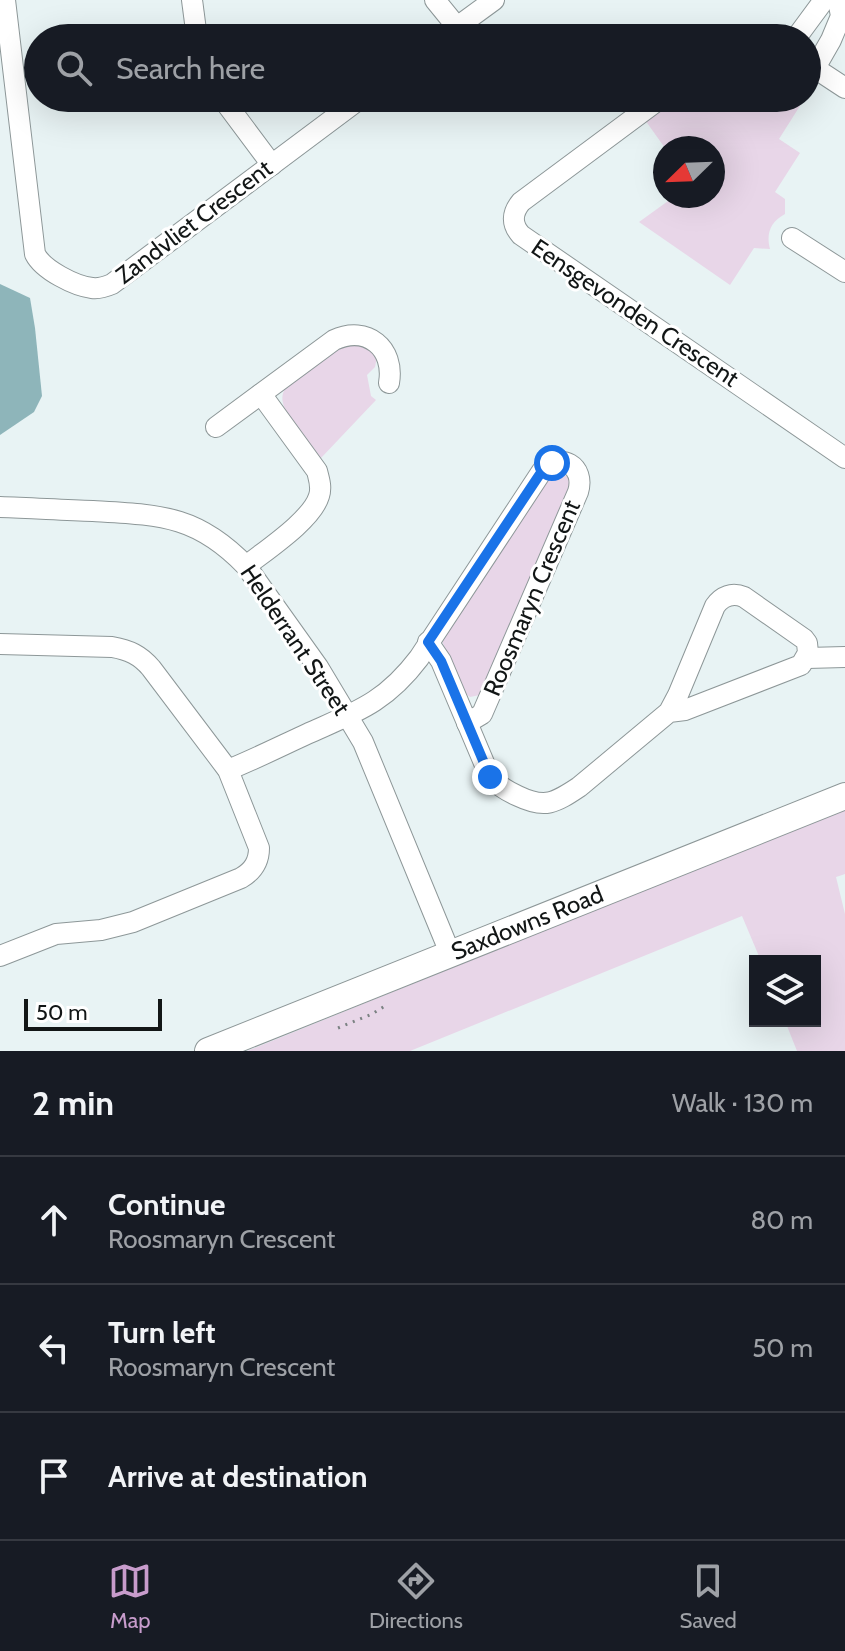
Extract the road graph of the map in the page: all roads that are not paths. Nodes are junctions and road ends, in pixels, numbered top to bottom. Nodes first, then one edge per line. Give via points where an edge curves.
1 (5, 0) edge
2 (192, 0) edge
3 (435, 0) edge
4 (494, 0) edge
5 (824, 0) edge
6 (838, 0) edge
7 (195, 24) edge
8 (446, 24) edge
9 (462, 24) edge
10 (806, 24) edge
11 (821, 53) edge
12 (821, 72) edge
13 (845, 88) edge
14 (232, 112) edge
15 (342, 112) edge
16 (642, 112) edge
17 (272, 165) junction
18 (792, 238) dead end
19 (845, 272) edge
20 (389, 383) dead end
21 (261, 394) junction
22 (216, 427) dead end
23 (845, 458) edge
24 (0, 507) edge
25 (246, 566) junction
26 (428, 642) junction
27 (0, 644) edge
28 (845, 657) edge
29 (807, 658) junction
30 (669, 712) junction
31 (348, 716) junction
32 (467, 723) junction
33 (228, 770) junction
34 (845, 796) edge
35 (450, 953) junction
36 (0, 956) edge
37 (208, 1051) edge

1 - 17 street, Zandvliet Crescent via 33,247 44,268 85,286 106,286
2 - 7 street
3 - 8 street
4 - 9 street
5 - 10 street
6 - 11 street via 841,16
12 - 13 street
14 - 17 street
15 - 17 street, Zandvliet Crescent
16 - 23 street, Eensgevonden Crescent via 521,202 513,218 517,230
18 - 19 street
20 - 21 street via 390,365 382,348 368,337 351,334 334,340
21 - 22 street
21 - 25 street via 317,471 319,496 302,521
24 - 25 street, Helderrant Street via 171,518 207,534
25 - 31 street, Helderrant Street
26 - 31 street, Roosmaryn Crescent via 398,684
26 - 32 street, Roosmaryn Crescent
26 - 32 street, Roosmaryn Crescent via 542,471 558,462 575,468 578,492 482,714
27 - 33 street via 132,652 151,668
28 - 29 street
29 - 30 street via 797,667
29 - 30 street via 804,639 744,597 728,595 715,606
30 - 32 street, Roosmaryn Crescent via 579,787 535,804 490,777
31 - 33 street, Roosmaryn Crescent
31 - 35 street, Helderrant Street
33 - 36 street via 259,848 248,874 133,922 56,934
34 - 35 street, Saxdowns Road
35 - 37 street, Saxdowns Road

